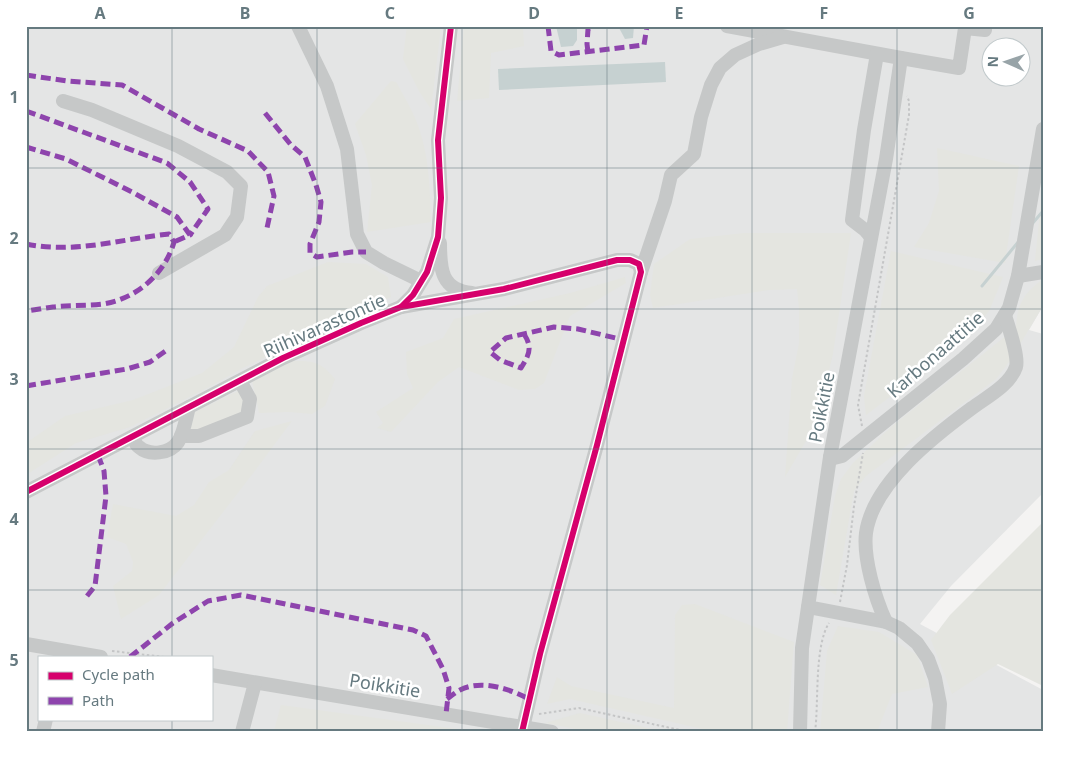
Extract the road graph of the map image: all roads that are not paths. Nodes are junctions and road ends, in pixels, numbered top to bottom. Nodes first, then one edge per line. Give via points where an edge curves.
1 (298, 26) edge
2 (450, 26) edge
3 (727, 26) edge
4 (985, 26) edge
5 (783, 37) junction
6 (877, 54) junction
7 (901, 58) junction
8 (63, 101) dead end
9 (1043, 129) edge
10 (439, 222) junction
11 (870, 237) junction
12 (641, 272) junction
13 (1043, 272) edge
14 (159, 273) dead end
15 (1018, 276) junction
16 (421, 281) junction
17 (479, 294) junction
18 (401, 307) junction
19 (1005, 315) junction
20 (240, 381) junction
21 (189, 408) junction
22 (181, 436) junction
23 (133, 437) junction
24 (830, 457) junction
25 (26, 492) edge
26 (808, 608) junction
27 (886, 622) junction
28 (26, 644) edge
29 (43, 652) edge
30 (89, 656) edge
31 (212, 675) edge
32 (255, 682) junction
33 (523, 724) edge
34 (242, 732) edge
35 (552, 732) edge
36 (800, 732) edge
37 (938, 732) edge

1 - 16 street via 327,86 348,149 357,234 366,252
2 - 10 street, Riihivarastontie via 438,140
3 - 5 street
4 - 7 street via 985,30 965,28 959,68
5 - 6 street
5 - 12 street via 736,55 720,68 711,84 701,117 694,154 671,175
6 - 7 street
6 - 11 street via 852,220
7 - 11 street, Poikkitie
8 - 14 street via 178,146 227,172 241,186 237,217 225,235
9 - 15 street, Karbonaattitie
10 - 16 street, Riihivarastontie via 438,238
10 - 17 street via 442,274 451,286
11 - 24 street, Poikkitie
12 - 17 street via 639,264 617,260
12 - 33 street
13 - 15 street
15 - 19 street, Karbonaattitie via 1010,308
16 - 18 street, Riihivarastontie
17 - 18 street
18 - 20 street, Riihivarastontie via 282,358
19 - 24 street, Karbonaattitie via 996,329 963,359 842,456
19 - 27 street via 1016,366 1005,384 921,449 876,502 866,532 866,560
20 - 21 street, Riihivarastontie
20 - 22 street via 250,399 247,417 199,436
21 - 22 street
21 - 23 street, Riihivarastontie
22 - 23 street via 178,442 161,452 147,452 138,447
23 - 25 street, Riihivarastontie
24 - 26 street, Poikkitie
26 - 27 street
26 - 36 street, Poikkitie via 802,648
27 - 37 street via 917,643 928,658 940,704
28 - 29 street
29 - 30 street
31 - 32 street, Poikkitie
32 - 33 street, Poikkitie
32 - 34 street
33 - 35 street, Poikkitie

